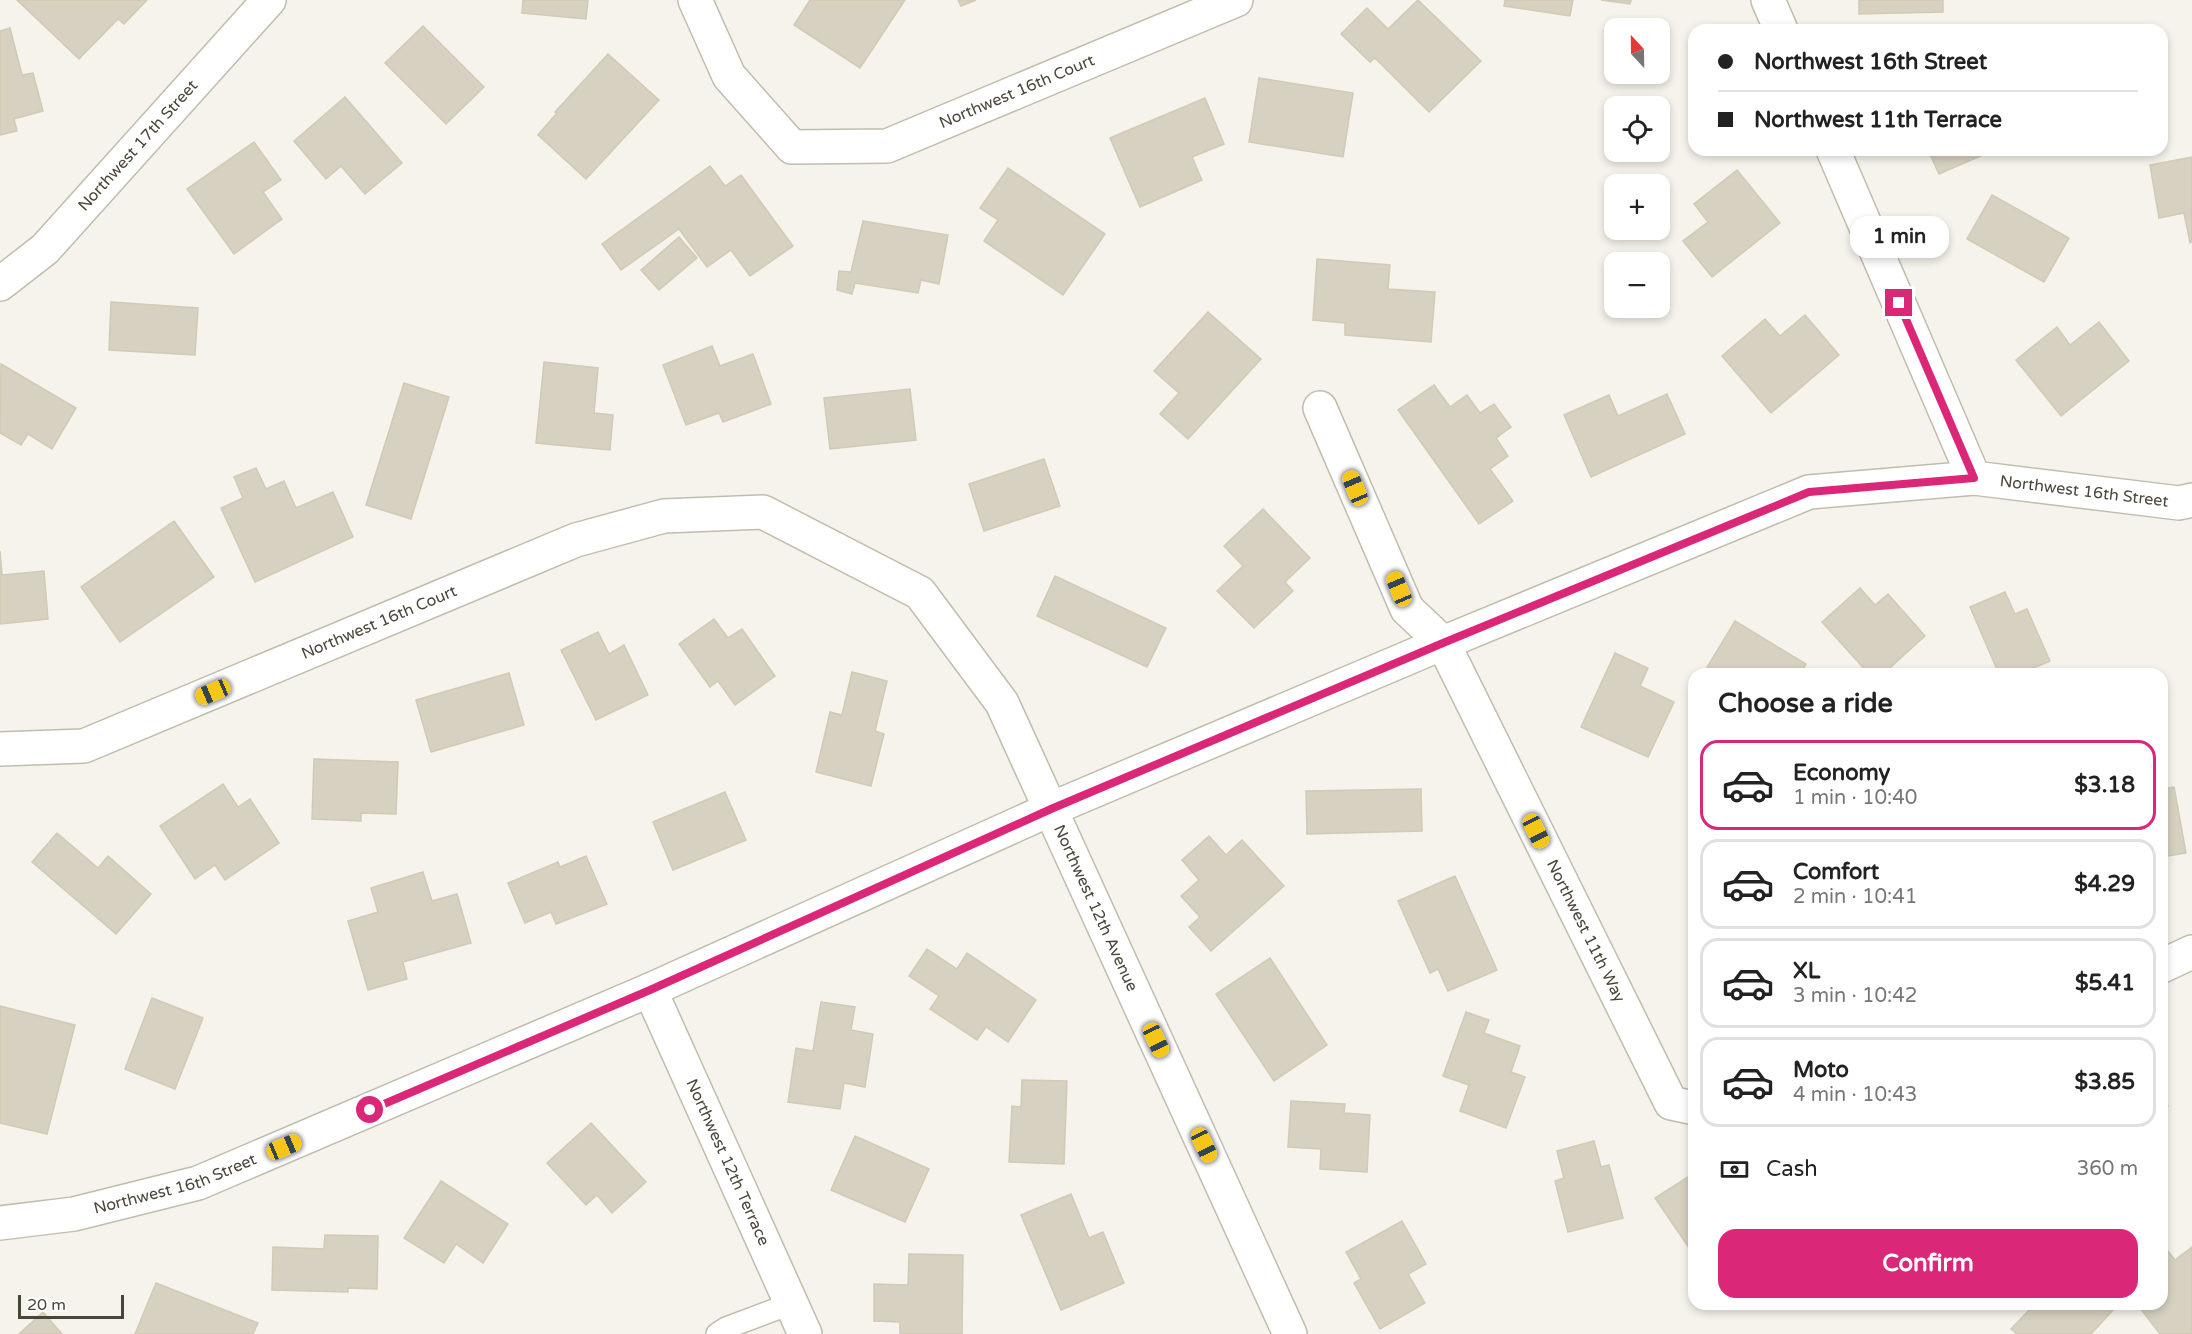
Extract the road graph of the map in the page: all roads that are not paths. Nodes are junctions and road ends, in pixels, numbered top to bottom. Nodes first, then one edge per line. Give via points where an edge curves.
1 (269, 0) edge
2 (695, 0) edge
3 (1236, 0) edge
4 (1768, 0) edge
5 (1778, 24) edge
6 (1836, 156) edge
7 (0, 284) edge
8 (1320, 408) dead end
9 (1974, 478) junction
10 (2192, 500) edge
11 (763, 512) joint
12 (1443, 643) junction
13 (0, 749) edge
14 (1051, 809) junction
15 (2192, 952) edge
16 (2168, 963) edge
17 (650, 990) junction
18 (1682, 1105) edge
19 (0, 1223) edge
20 (790, 1304) junction
21 (717, 1334) edge
22 (805, 1334) edge
23 (1290, 1334) edge

1 - 7 street, Northwest 17th Street via 45,249
2 - 3 street, Northwest 16th Court via 729,76 792,147 887,146
4 - 5 street
6 - 9 street
8 - 12 street, Northwest 11th Way via 1407,609
9 - 10 street, Northwest 16th Street via 2179,504
9 - 12 street, Northwest 16th Street via 1809,492
11 - 13 street, Northwest 16th Court via 664,516 576,540 84,746
11 - 14 street, Northwest 12th Avenue via 920,592 1002,703
12 - 14 street, Northwest 16th Street
12 - 18 street, Northwest 11th Way
14 - 17 street, Northwest 16th Street
14 - 23 street, Northwest 12th Avenue
15 - 16 street
17 - 19 street, Northwest 16th Street via 198,1184 74,1214
17 - 20 street, Northwest 12th Terrace
20 - 21 lane
20 - 22 street, Northwest 12th Terrace

